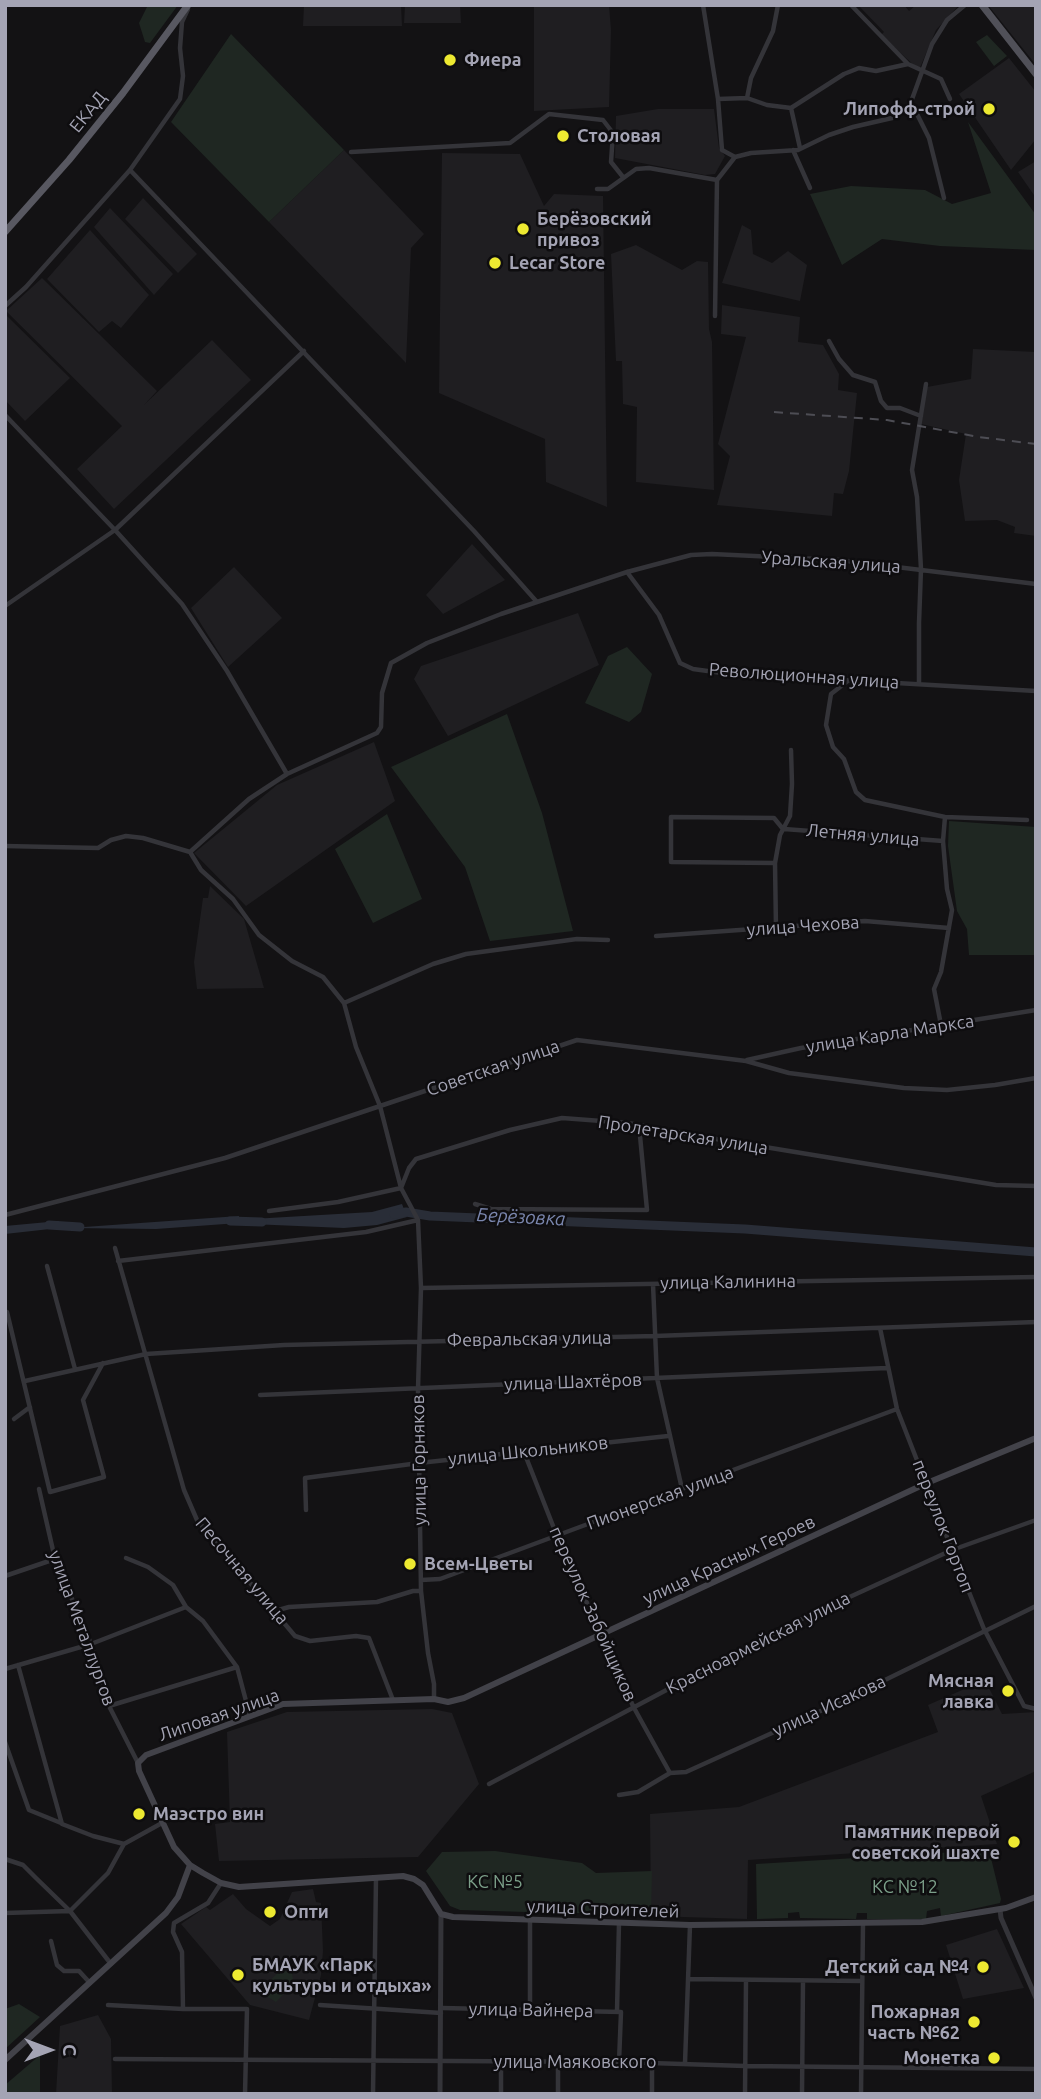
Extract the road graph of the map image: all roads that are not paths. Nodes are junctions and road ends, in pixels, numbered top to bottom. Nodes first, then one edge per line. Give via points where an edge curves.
1 (189, 5) edge
2 (703, 5) edge
3 (778, 5) edge
4 (850, 5) edge
5 (965, 5) edge
6 (982, 5) edge
7 (908, 64) junction
8 (922, 70) junction
9 (1036, 74) edge
10 (747, 98) junction
11 (718, 99) junction
12 (950, 99) dead end
13 (911, 102) junction
14 (791, 108) junction
15 (800, 148) junction
16 (793, 150) junction
17 (351, 152) dead end
18 (735, 157) junction
19 (130, 170) junction
20 (623, 177) junction
21 (717, 180) junction
22 (810, 188) dead end
23 (597, 189) dead end
24 (944, 198) dead end
25 (5, 232) edge
26 (5, 306) edge
27 (715, 316) dead end
28 (829, 341) dead end
29 (304, 351) junction
30 (926, 384) dead end
31 (5, 415) edge
32 (921, 416) junction
33 (115, 530) junction
34 (921, 569) junction
35 (627, 572) junction
36 (1036, 584) edge
37 (537, 602) junction
38 (5, 606) edge
39 (850, 680) junction
40 (919, 683) junction
41 (1036, 691) edge
42 (791, 750) dead end
43 (287, 774) junction
44 (945, 817) junction
45 (1027, 820) dead end
46 (783, 829) junction
47 (943, 841) junction
48 (5, 846) edge
49 (190, 852) junction
50 (775, 863) junction
51 (949, 928) junction
52 (776, 929) junction
53 (656, 936) dead end
54 (608, 940) dead end
55 (344, 1003) junction
56 (1036, 1010) edge
57 (942, 1026) junction
58 (746, 1061) junction
59 (1036, 1078) edge
60 (380, 1106) junction
61 (639, 1125) junction
62 (1036, 1186) edge
63 (401, 1188) junction
64 (475, 1203) dead end
65 (269, 1211) dead end
66 (5, 1215) edge
67 (418, 1220) junction
68 (115, 1248) dead end
69 (118, 1261) junction
70 (47, 1266) dead end
71 (1036, 1277) edge
72 (653, 1284) junction
73 (421, 1288) junction
74 (7, 1312) dead end
75 (1036, 1322) edge
76 (880, 1328) junction
77 (654, 1336) junction
78 (420, 1342) junction
79 (146, 1353) junction
80 (103, 1363) junction
81 (887, 1368) junction
82 (75, 1369) junction
83 (657, 1378) junction
84 (25, 1381) junction
85 (418, 1389) junction
86 (260, 1395) dead end
87 (30, 1407) junction
88 (897, 1409) junction
89 (14, 1419) dead end
90 (668, 1436) junction
91 (1036, 1438) edge
92 (524, 1452) junction
93 (419, 1463) junction
94 (927, 1483) junction
95 (39, 1489) dead end
96 (682, 1489) junction
97 (306, 1510) dead end
98 (1036, 1520) edge
99 (557, 1536) junction
100 (952, 1550) junction
101 (126, 1558) dead end
102 (55, 1559) junction
103 (5, 1576) edge
104 (421, 1580) junction
105 (422, 1591) junction
106 (1036, 1606) edge
107 (186, 1607) junction
108 (275, 1611) junction
109 (984, 1629) junction
110 (602, 1635) junction
111 (91, 1644) junction
112 (18, 1665) junction
113 (237, 1667) junction
114 (5, 1669) edge
115 (434, 1699) junction
116 (393, 1701) junction
117 (109, 1706) junction
118 (633, 1706) junction
119 (1036, 1709) edge
120 (250, 1716) junction
121 (5, 1742) edge
122 (138, 1763) junction
123 (670, 1773) junction
124 (489, 1784) dead end
125 (619, 1795) dead end
126 (162, 1823) junction
127 (62, 1824) junction
128 (124, 1844) junction
129 (5, 1859) edge
130 (190, 1865) junction
131 (376, 1877) junction
132 (221, 1884) junction
133 (1036, 1897) edge
134 (1000, 1909) junction
135 (70, 1911) junction
136 (5, 1913) edge
137 (441, 1914) junction
138 (530, 1921) junction
139 (619, 1923) junction
140 (863, 1924) junction
141 (690, 1925) junction
142 (51, 1941) dead end
143 (112, 1964) junction
144 (689, 1979) junction
145 (746, 1981) junction
146 (803, 1981) junction
147 (862, 1982) junction
148 (91, 1983) junction
149 (1036, 1998) edge
150 (108, 2005) dead end
151 (320, 2005) dead end
152 (183, 2009) junction
153 (375, 2009) junction
154 (530, 2009) junction
155 (441, 2011) junction
156 (619, 2012) junction
157 (115, 2059) dead end
158 (246, 2059) junction
159 (374, 2059) junction
160 (5, 2060) edge
161 (440, 2060) junction
162 (502, 2062) junction
163 (619, 2062) junction
164 (652, 2062) junction
165 (558, 2063) junction
166 (685, 2063) junction
167 (745, 2066) junction
168 (802, 2066) junction
169 (862, 2066) junction
170 (1036, 2069) edge
171 (245, 2094) edge
172 (373, 2094) edge
173 (440, 2094) edge
174 (501, 2094) edge
175 (558, 2094) edge
176 (652, 2094) edge
177 (745, 2094) edge
178 (803, 2094) edge
179 (861, 2094) edge

1 - 19 street via 182,22 180,99
1 - 25 highway, ЕКАД via 69,160
2 - 11 street
3 - 10 street
4 - 7 street
5 - 8 street via 947,20
6 - 9 main road
7 - 8 street
7 - 14 street via 876,71 859,68
8 - 12 street via 941,79
8 - 13 street
10 - 11 street
10 - 14 street
11 - 18 street via 722,150
13 - 15 street via 892,118 853,127
13 - 24 street via 929,138
14 - 15 street
15 - 16 street
16 - 18 street
16 - 22 street
17 - 20 street via 510,143 549,114 603,120 613,133 611,162
18 - 21 street
19 - 26 street
19 - 29 street
20 - 21 street via 649,168
20 - 23 street via 608,189
21 - 27 street
28 - 32 street via 853,375 875,383 887,408
29 - 33 street
29 - 37 street
30 - 32 street
31 - 33 street
32 - 34 street via 912,470
33 - 38 street
33 - 43 street via 182,604
34 - 35 street, Уральская улица via 712,554
34 - 36 street, Уральская улица
34 - 40 street
35 - 37 street, Уральская улица
35 - 39 street, Революционная улица via 659,615 680,663 722,673
37 - 43 street, Уральская улица via 427,643 391,663 377,733
39 - 40 street, Революционная улица
39 - 44 street via 831,694 826,725 856,792 865,800
40 - 41 street, Революционная улица
42 - 46 street via 790,816
43 - 49 street via 249,799
44 - 45 street
44 - 47 street
46 - 47 street, Летняя улица
46 - 50 street
46 - 50 street, Летняя улица via 774,818 671,817 671,863
47 - 51 street via 952,910
48 - 49 street via 98,848 126,836
49 - 55 street via 259,934 292,961 323,977
50 - 52 street
51 - 52 street, улица Чехова via 865,921
51 - 57 street via 934,989
52 - 53 street, улица Чехова
54 - 55 street via 577,939 466,954
55 - 60 street
56 - 57 street, улица Карла Маркса
57 - 58 street, улица Карла Маркса
58 - 59 street, Советская улица via 789,1073 904,1088 947,1090
58 - 60 street, Советская улица via 577,1040
60 - 63 street
60 - 66 street, Советская улица via 225,1158
61 - 62 street, Пролетарская улица via 996,1185
61 - 63 street, Пролетарская улица via 562,1118 510,1130 416,1159
61 - 64 street via 647,1210 491,1209
63 - 65 street
63 - 67 street
67 - 69 street via 366,1232
67 - 73 street, улица Горняков
68 - 69 street, Песочная улица
69 - 79 street, Песочная улица
70 - 82 street
71 - 72 street, улица Калинина
72 - 73 street, улица Калинина
72 - 77 street
73 - 78 street, улица Горняков
74 - 84 street
75 - 76 street, Февральская улица
76 - 77 street, Февральская улица
76 - 81 street, переулок Гортоп
77 - 78 street, Февральская улица
77 - 83 street
78 - 79 street, Февральская улица
78 - 85 street, улица Горняков
79 - 80 street, Февральская улица
79 - 108 street, Песочная улица via 184,1490 197,1520
80 - 82 street, Февральская улица
80 - 87 street via 83,1400 104,1477 50,1492
81 - 83 street, улица Шахтёров
81 - 88 street, переулок Гортоп
82 - 84 street, Февральская улица
83 - 85 street, улица Шахтёров
83 - 90 street
84 - 87 street
85 - 86 street, улица Шахтёров
85 - 93 street, улица Горняков
87 - 89 street
88 - 94 street, переулок Гортоп
88 - 96 street, Пионерская улица
90 - 92 street, улица Школьников
90 - 96 street
91 - 94 main road, улица Красных Героев
92 - 93 street, улица Школьников
92 - 99 street, переулок Забойщиков
93 - 97 street, улица Школьников via 305,1478
93 - 104 street, улица Горняков
94 - 100 street, переулок Гортоп
94 - 110 main road, улица Красных Героев
95 - 102 street, улица Металлургов
96 - 99 street, Пионерская улица
98 - 100 street, Красноармейская улица
99 - 104 street, Пионерская улица via 440,1579
99 - 110 street, переулок Забойщиков
100 - 109 street, переулок Гортоп
100 - 118 street, Красноармейская улица via 793,1623
101 - 107 street via 173,1585
102 - 103 street
102 - 111 street, улица Металлургов
104 - 105 street, улица Горняков
105 - 108 street via 377,1602
105 - 115 street, улица Горняков
106 - 109 street, улица Исакова
107 - 111 street
107 - 113 street via 203,1621
108 - 116 street, Песочная улица via 295,1636 310,1641 369,1638
109 - 119 street, переулок Гортоп via 1024,1706
109 - 123 street, улица Исакова via 836,1704 686,1772
110 - 115 main road, улица Красных Героев via 464,1698
110 - 118 street, переулок Забойщиков
111 - 112 street
111 - 117 street, улица Металлургов
112 - 114 street
112 - 127 street
113 - 117 street
113 - 120 street
115 - 116 main road, улица Красных Героев
116 - 120 main road, Липовая улица via 283,1704
117 - 122 street, улица Металлургов
118 - 123 street, переулок Забойщиков
118 - 124 street, Красноармейская улица
120 - 122 main road, Липовая улица via 146,1755
121 - 127 street via 29,1810
122 - 126 main road
123 - 125 street, улица Исакова via 638,1791
126 - 128 street
126 - 130 main road
127 - 128 street
128 - 135 street via 108,1873
129 - 135 street via 23,1865
130 - 132 main road
130 - 143 main road via 178,1897 166,1913
131 - 132 main road via 239,1887
131 - 137 main road via 414,1879
131 - 153 street
132 - 152 street via 208,1903 174,1923 182,1952
133 - 134 main road, улица Строителей
134 - 140 main road, улица Строителей via 937,1921
134 - 149 street
135 - 136 street
135 - 143 street
137 - 138 main road, улица Строителей
137 - 155 street
138 - 139 main road, улица Строителей
138 - 154 street
139 - 141 main road, улица Строителей
139 - 156 street
140 - 141 main road, улица Строителей
140 - 147 street
141 - 144 street
142 - 148 street via 57,1965 79,1970
143 - 148 main road
144 - 145 street
144 - 166 street
145 - 146 street
145 - 167 street
146 - 147 street
146 - 168 street
147 - 169 street
148 - 160 main road
150 - 152 street
151 - 153 street, улица Вайнера
152 - 158 street via 247,2009
153 - 155 street, улица Вайнера
153 - 159 street
154 - 155 street, улица Вайнера
154 - 156 street, улица Вайнера
155 - 161 street
156 - 163 street
157 - 158 street, улица Маяковского
158 - 159 street, улица Маяковского
158 - 171 street
159 - 161 street, улица Маяковского
159 - 172 street
161 - 162 street, улица Маяковского
161 - 173 street
162 - 165 street, улица Маяковского
162 - 174 street
163 - 164 street, улица Маяковского
163 - 165 street, улица Маяковского
164 - 166 street, улица Маяковского
164 - 176 street
165 - 175 street
166 - 167 street, улица Маяковского
167 - 168 street, улица Маяковского
167 - 177 street
168 - 169 street, улица Маяковского
168 - 178 street
169 - 170 street, улица Маяковского
169 - 179 street

